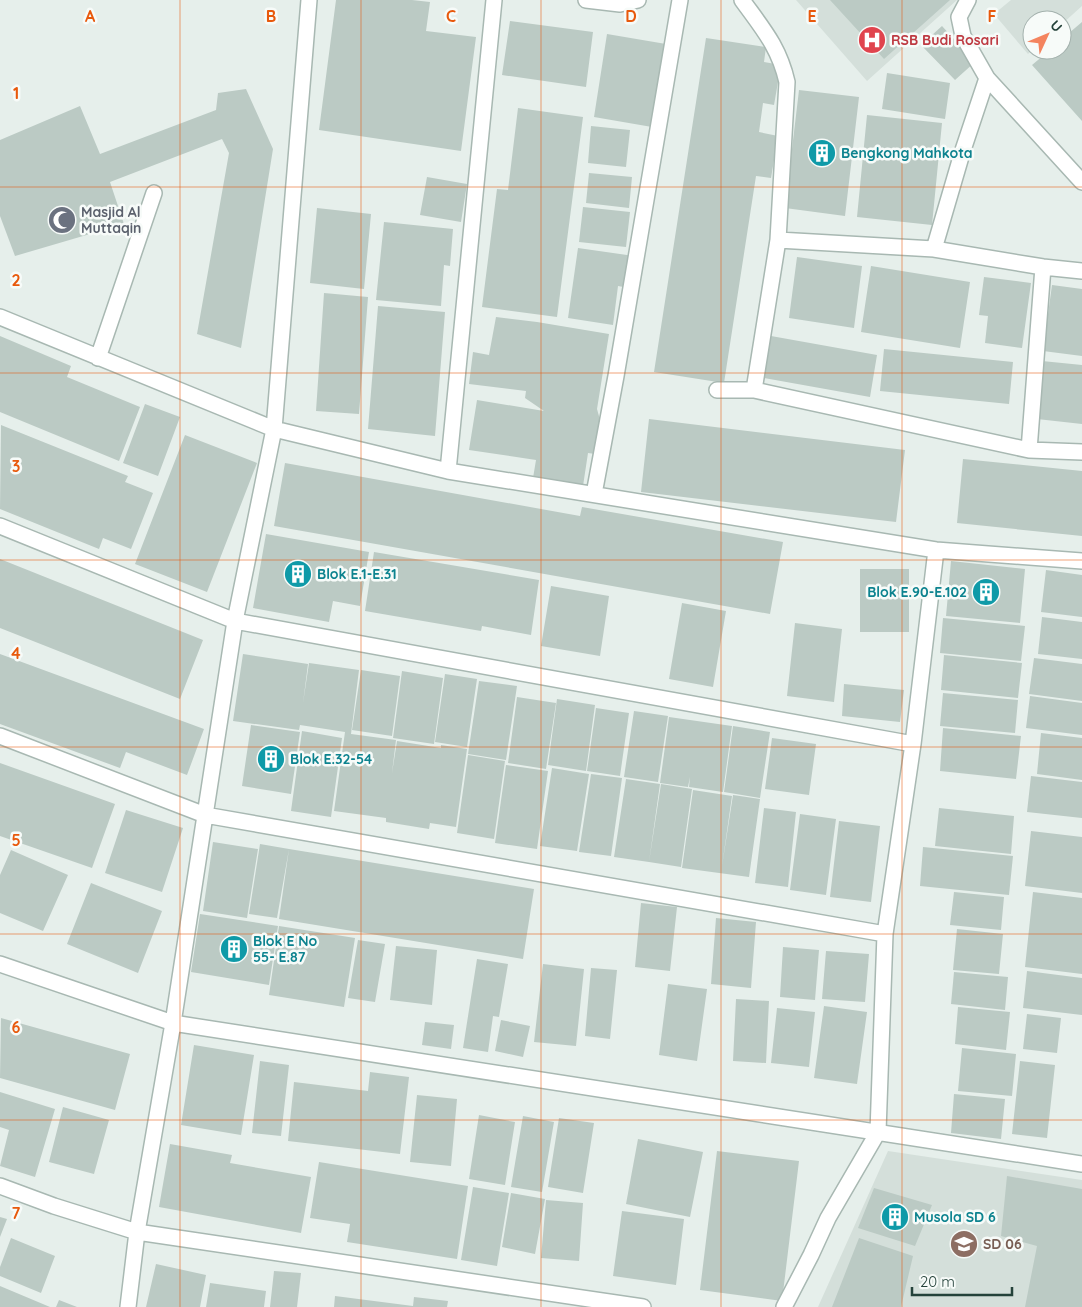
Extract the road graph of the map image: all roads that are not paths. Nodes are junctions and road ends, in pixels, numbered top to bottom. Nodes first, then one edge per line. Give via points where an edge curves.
1 (309, 0) edge
2 (494, 0) edge
3 (586, 0) edge
4 (638, 0) edge
5 (680, 0) edge
6 (742, 0) edge
7 (968, 0) edge
8 (987, 78) junction
9 (1082, 182) edge
10 (154, 193) dead end
11 (778, 240) junction
12 (934, 249) junction
13 (1043, 267) junction
14 (1082, 271) edge
15 (0, 317) edge
16 (98, 358) junction
17 (717, 390) dead end
18 (754, 390) junction
19 (274, 429) junction
20 (1029, 450) junction
21 (1082, 452) edge
22 (448, 471) junction
23 (594, 494) junction
24 (0, 526) edge
25 (936, 550) junction
26 (1082, 561) edge
27 (234, 621) junction
28 (0, 736) edge
29 (912, 744) junction
30 (205, 815) junction
31 (885, 934) junction
32 (0, 964) edge
33 (173, 1023) junction
34 (878, 1132) junction
35 (1082, 1164) edge
36 (0, 1186) edge
37 (137, 1232) junction
38 (128, 1307) edge
39 (643, 1307) edge
40 (784, 1307) edge

1 - 19 street
2 - 22 street
3 - 4 street via 620,4
5 - 23 street
6 - 11 street via 773,42 787,82
7 - 8 street via 959,17 963,36
8 - 9 street
8 - 12 street
10 - 16 street
11 - 12 street
11 - 18 street
12 - 13 street
13 - 14 street
13 - 20 street
15 - 16 street
16 - 19 street
17 - 18 street
18 - 20 street
19 - 22 street
19 - 27 street
20 - 21 street
22 - 23 street
23 - 25 street
24 - 27 street
25 - 26 street
25 - 29 street
27 - 29 street
27 - 30 street
28 - 30 street
29 - 31 street
30 - 31 street
30 - 33 street
31 - 34 street
32 - 33 street
33 - 34 street
33 - 37 street
34 - 35 street
34 - 40 street via 828,1218
36 - 37 street
37 - 38 street
37 - 39 street

